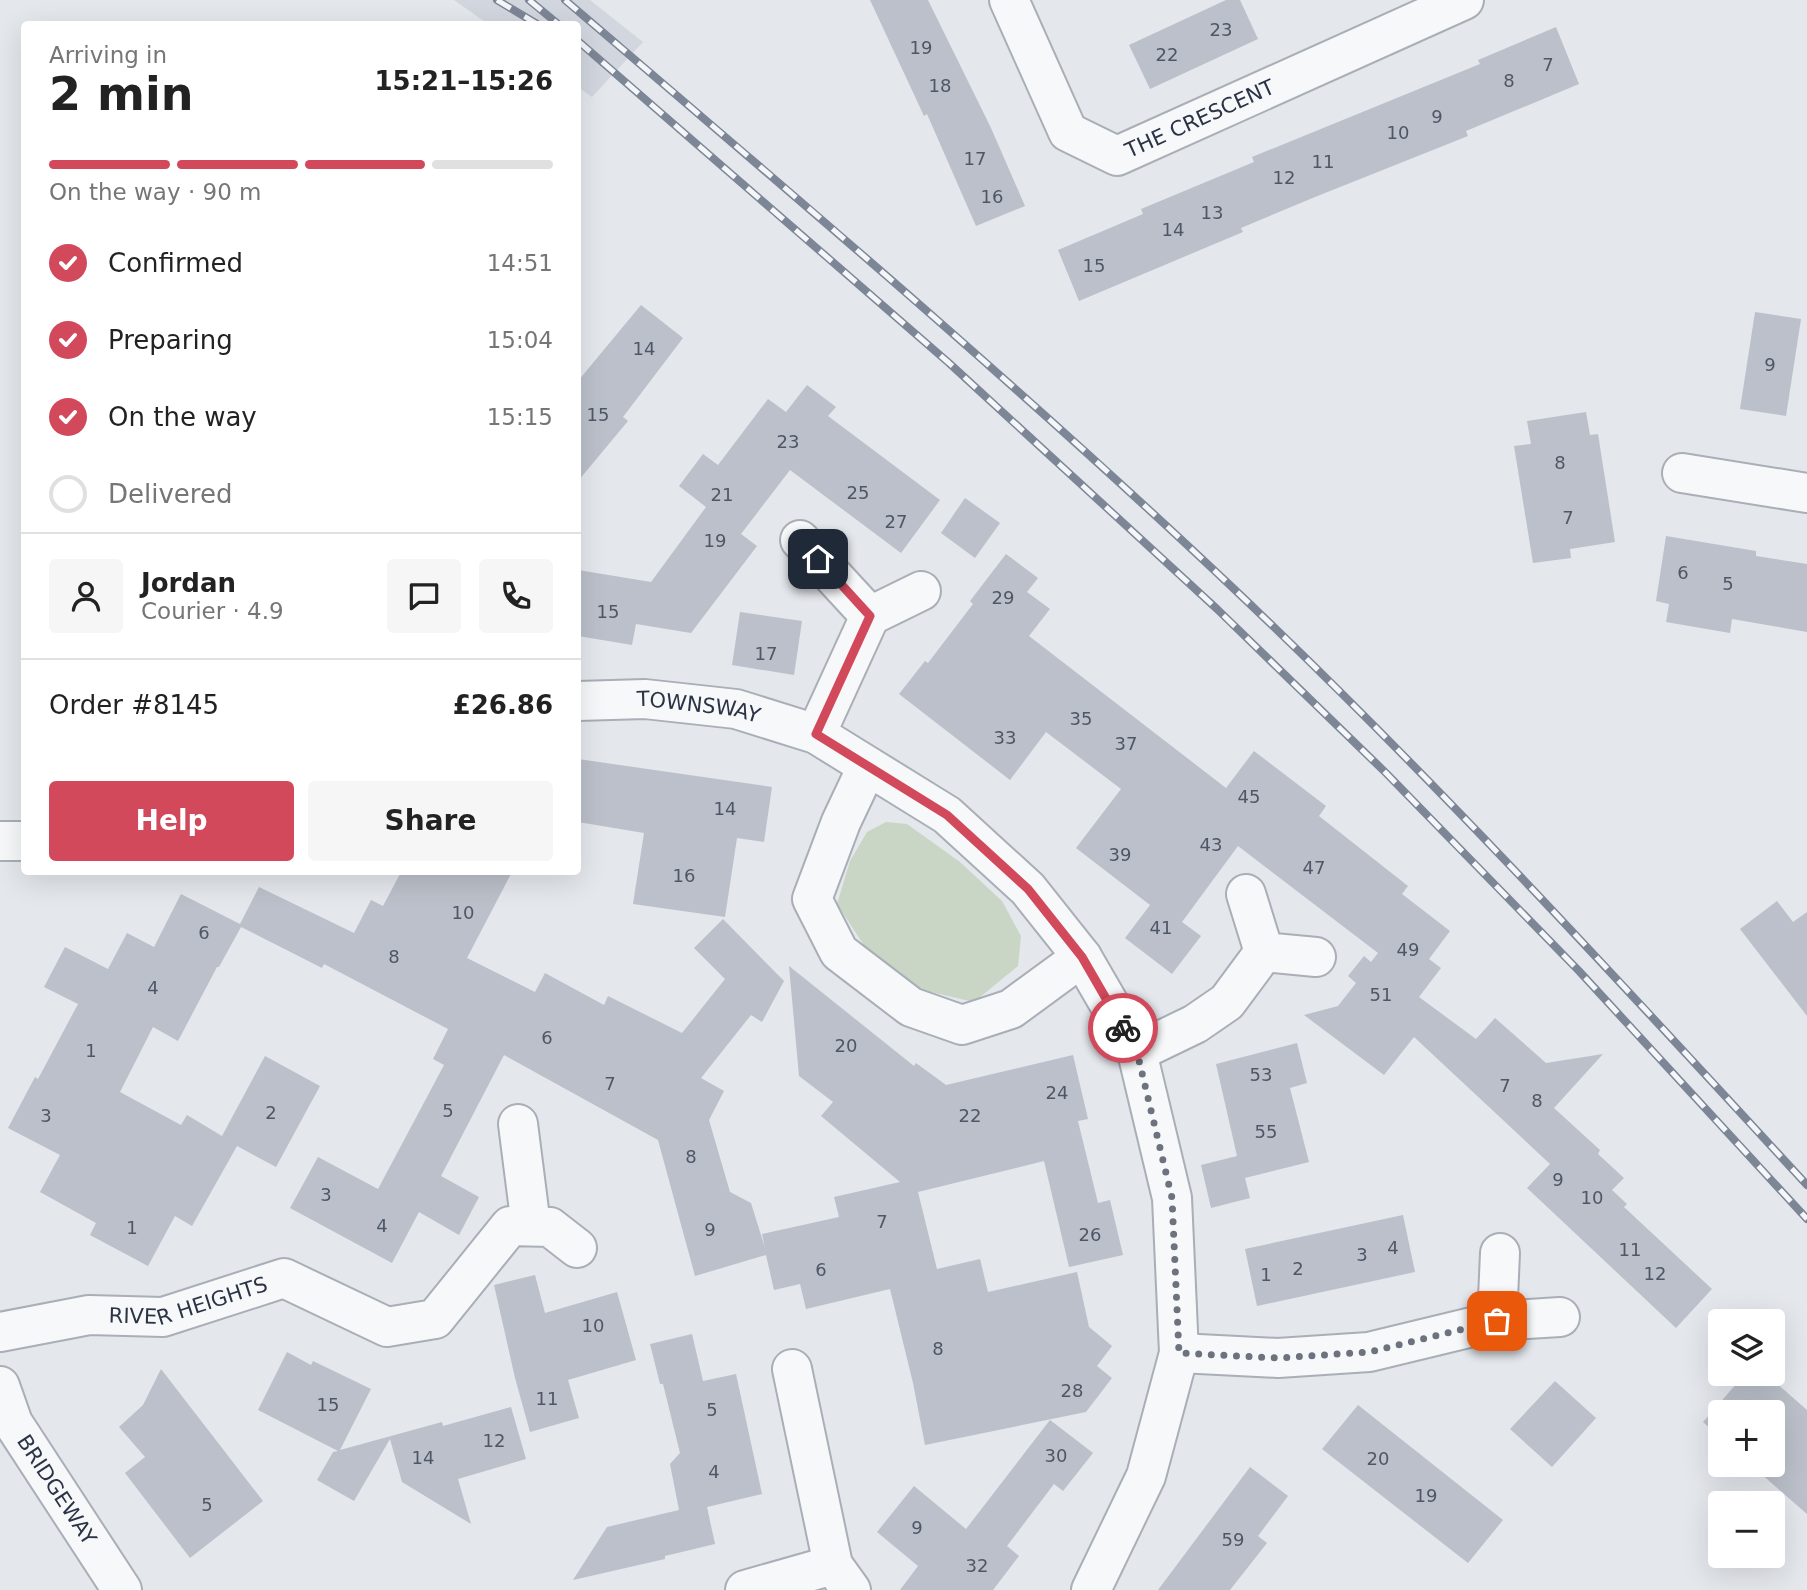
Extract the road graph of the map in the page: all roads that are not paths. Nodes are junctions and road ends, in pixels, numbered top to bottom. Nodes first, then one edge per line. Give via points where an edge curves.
1 (1009, 0) edge
2 (1464, 0) edge
3 (1682, 474) dead end
4 (1807, 493) edge
5 (800, 540) dead end
6 (921, 591) dead end
7 (870, 616) junction
8 (581, 701) edge
9 (816, 734) junction
10 (867, 767) junction
11 (0, 841) edge
12 (21, 841) edge
13 (1246, 894) dead end
14 (1264, 953) junction
15 (1082, 957) junction
16 (1316, 957) dead end
17 (1137, 1052) junction
18 (518, 1124) dead end
19 (531, 1226) junction
20 (577, 1248) dead end
21 (1500, 1254) dead end
22 (1560, 1317) dead end
23 (1497, 1321) junction
24 (0, 1332) edge
25 (1179, 1353) junction
26 (792, 1369) dead end
27 (0, 1386) edge
28 (6, 1426) edge
29 (842, 1577) edge
30 (121, 1590) edge
31 (745, 1590) edge
32 (1091, 1590) edge

1 - 2 street, THE CRESCENT via 1068,132 1117,156
3 - 4 street
5 - 7 street
6 - 7 street
7 - 9 street
8 - 9 street, TOWNSWAY via 645,699 736,709
9 - 10 street, TOWNSWAY
10 - 15 street, TOWNSWAY via 947,815 1028,889
10 - 15 street via 812,899 839,952 911,1007 962,1025 1011,1009
11 - 12 street
13 - 14 street
14 - 16 street
14 - 17 street via 1227,1002 1195,1024
15 - 17 street, TOWNSWAY
17 - 25 street, TOWNSWAY via 1172,1198
18 - 19 street
19 - 20 street via 550,1227
19 - 24 street, RIVER HEIGHTS via 510,1226 435,1319 387,1327 284,1278 163,1317 89,1315
21 - 23 street
22 - 23 street
23 - 25 street via 1369,1352 1278,1358
25 - 32 street, TOWNSWAY via 1146,1475
26 - 29 street
27 - 28 street, BRIDGEWAY
28 - 30 street, BRIDGEWAY
29 - 31 street

